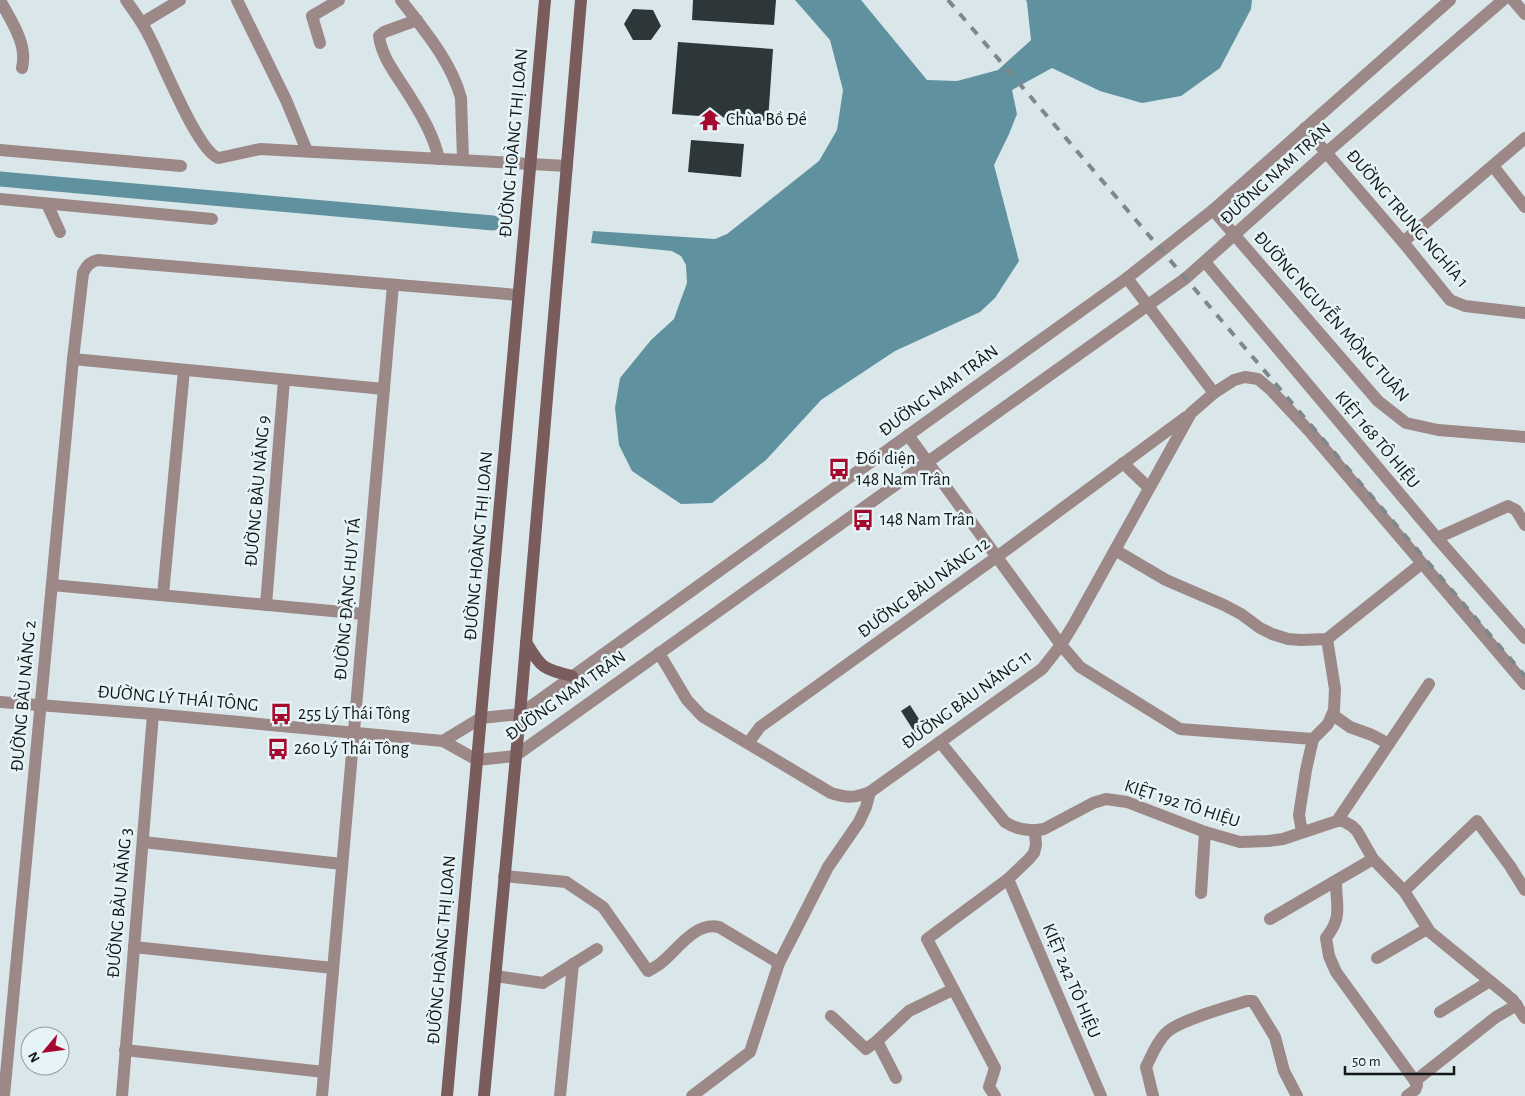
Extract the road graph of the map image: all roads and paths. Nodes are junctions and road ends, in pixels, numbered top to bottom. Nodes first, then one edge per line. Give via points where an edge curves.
1 (0, 0) edge
2 (126, 0) edge
3 (180, 0) edge
4 (237, 0) edge
5 (339, 0) edge
6 (401, 0) edge
7 (544, 0) edge
8 (581, 0) edge
9 (1450, 0) edge
10 (1503, 0) edge
11 (1513, 0) edge
12 (1525, 14) edge
13 (417, 20) junction
14 (142, 23) junction
15 (320, 43) dead end
16 (22, 68) dead end
17 (1305, 128) junction
18 (1525, 138) edge
19 (0, 150) edge
20 (307, 151) junction
21 (1326, 152) junction
22 (439, 159) junction
23 (463, 160) junction
24 (530, 164) junction
25 (181, 166) dead end
26 (567, 166) junction
27 (1493, 166) junction
28 (0, 199) edge
29 (47, 204) junction
30 (1525, 207) edge
31 (1212, 210) junction
32 (212, 219) dead end
33 (60, 232) dead end
34 (1234, 235) junction
35 (1403, 242) junction
36 (1205, 262) junction
37 (1127, 278) junction
38 (393, 285) junction
39 (518, 295) junction
40 (1149, 306) junction
41 (1525, 313) edge
42 (73, 359) junction
43 (184, 370) junction
44 (284, 380) junction
45 (384, 389) junction
46 (1214, 393) junction
47 (1191, 413) junction
48 (908, 434) junction
49 (1525, 438) edge
50 (928, 462) junction
51 (1123, 463) junction
52 (1149, 488) junction
53 (1525, 525) edge
54 (1438, 538) junction
55 (1115, 550) junction
56 (998, 556) junction
57 (1421, 564) junction
58 (52, 585) junction
59 (163, 596) junction
60 (266, 605) junction
61 (364, 614) junction
62 (1525, 638) edge
63 (1328, 639) junction
64 (526, 642) junction
65 (1061, 645) junction
66 (658, 653) junction
67 (572, 676) junction
68 (1429, 684) dead end
69 (1525, 684) edge
70 (0, 702) edge
71 (40, 706) junction
72 (153, 714) junction
73 (520, 714) junction
74 (1332, 715) junction
75 (481, 718) junction
76 (354, 733) junction
77 (1314, 739) junction
78 (443, 741) junction
79 (940, 742) junction
80 (748, 743) junction
81 (1389, 744) junction
82 (515, 756) junction
83 (477, 760) junction
84 (870, 792) junction
85 (1337, 821) junction
86 (1035, 831) junction
87 (1205, 832) junction
88 (1302, 832) junction
89 (142, 842) junction
90 (1373, 859) junction
91 (342, 864) junction
92 (504, 876) junction
93 (1008, 879) junction
94 (1336, 881) junction
95 (1404, 890) junction
96 (1525, 890) edge
97 (1201, 893) dead end
98 (1270, 919) dead end
99 (1427, 929) junction
100 (134, 947) junction
101 (597, 949) dead end
102 (1377, 958) dead end
103 (779, 963) junction
104 (573, 964) junction
105 (333, 968) junction
106 (495, 976) junction
107 (1490, 981) junction
108 (952, 990) junction
109 (1517, 1005) junction
110 (1440, 1012) dead end
111 (830, 1016) dead end
112 (1525, 1018) edge
113 (877, 1041) junction
114 (125, 1050) junction
115 (324, 1072) junction
116 (896, 1078) dead end
117 (1415, 1080) junction
118 (4, 1096) edge
119 (122, 1096) edge
120 (322, 1096) edge
121 (447, 1096) edge
122 (484, 1096) edge
123 (560, 1096) edge
124 (692, 1096) edge
125 (996, 1096) edge
126 (1101, 1096) edge
127 (1153, 1096) edge
128 (1297, 1096) edge
129 (1407, 1096) edge

1 - 16 street via 22,44
2 - 14 street
3 - 14 street
4 - 20 street
5 - 15 street via 312,16
6 - 13 street
7 - 24 main road, ĐƯỜNG HOÀNG THỊ LOAN
8 - 26 main road
9 - 17 street, ĐƯỜNG NAM TRÂN
10 - 21 street, ĐƯỜNG NAM TRÂN
11 - 12 street
13 - 22 street via 384,32 379,36 380,43 389,64 427,124
13 - 23 street via 459,88
14 - 20 street via 173,88 214,157 260,149
17 - 21 street, ĐƯỜNG TRUNG NGHĨA 1
17 - 31 street, ĐƯỜNG NAM TRÂN
18 - 27 street
19 - 25 street
20 - 22 street
21 - 34 street, ĐƯỜNG NAM TRÂN
21 - 35 street, ĐƯỜNG TRUNG NGHĨA 1
22 - 23 street
23 - 24 street
24 - 26 street
24 - 39 main road, ĐƯỜNG HOÀNG THỊ LOAN
26 - 64 main road
27 - 30 street
27 - 35 street
28 - 29 street
29 - 32 street
29 - 33 street
31 - 34 street, ĐƯỜNG NGUYỄN MỘNG TUÂN
31 - 37 street, ĐƯỜNG NAM TRÂN
34 - 36 street, ĐƯỜNG NAM TRÂN
34 - 49 street, ĐƯỜNG NGUYỄN MỘNG TUÂN via 1378,401 1406,423 1438,430
35 - 41 street, ĐƯỜNG TRUNG NGHĨA 1 via 1450,300 1465,306
36 - 40 street, ĐƯỜNG NAM TRÂN
36 - 54 street, KIỆT 168 TÔ HIỆU
37 - 40 street
37 - 48 street, ĐƯỜNG NAM TRÂN
38 - 39 street
38 - 42 street, ĐƯỜNG BÀU NĂNG 2 via 92,261 82,273
38 - 45 street, ĐƯỜNG ĐẶNG HUY TÁ
39 - 75 main road, ĐƯỜNG HOÀNG THỊ LOAN
40 - 46 street
40 - 50 street, ĐƯỜNG NAM TRÂN
42 - 43 street
42 - 58 street, ĐƯỜNG BÀU NĂNG 2
43 - 44 street
43 - 59 street
44 - 45 street
44 - 60 street, ĐƯỜNG BÀU NĂNG 9
45 - 61 street, ĐƯỜNG ĐẶNG HUY TÁ
46 - 47 street, ĐƯỜNG BÀU NĂNG 11
46 - 57 street, ĐƯỜNG BÀU NĂNG 11 via 1234,380 1245,377 1258,379 1311,433
47 - 51 street, ĐƯỜNG BÀU NĂNG 12
47 - 52 street, ĐƯỜNG BÀU NĂNG 11
48 - 50 street
48 - 67 street, ĐƯỜNG NAM TRÂN
50 - 56 street
50 - 66 street, ĐƯỜNG NAM TRÂN
51 - 52 street
51 - 56 street, ĐƯỜNG BÀU NĂNG 12
52 - 55 street, ĐƯỜNG BÀU NĂNG 11
53 - 54 street via 1516,510 1505,507
54 - 62 street, KIỆT 168 TÔ HIỆU
55 - 63 street via 1166,580 1241,614 1272,634 1294,639
55 - 65 street, ĐƯỜNG BÀU NĂNG 11
56 - 65 street
56 - 80 street, ĐƯỜNG BÀU NĂNG 12 via 760,727
57 - 63 street
57 - 69 street, ĐƯỜNG BÀU NĂNG 11
58 - 59 street
58 - 71 street, ĐƯỜNG BÀU NĂNG 2
59 - 60 street
60 - 61 street
61 - 76 street, ĐƯỜNG ĐẶNG HUY TÁ
63 - 74 street via 1335,689
64 - 67 main road via 544,667
64 - 73 main road
65 - 77 street via 1080,667 1180,729
65 - 79 street, ĐƯỜNG BÀU NĂNG 11 via 1042,669
66 - 80 street, ĐƯỜNG BÀU NĂNG 11 via 687,700 702,716
66 - 82 street, ĐƯỜNG NAM TRÂN
67 - 73 street, ĐƯỜNG NAM TRÂN
68 - 81 street
70 - 71 street, ĐƯỜNG LÝ THÁI TÔNG
71 - 72 street, ĐƯỜNG LÝ THÁI TÔNG
71 - 118 street, ĐƯỜNG BÀU NĂNG 2
72 - 76 street, ĐƯỜNG LÝ THÁI TÔNG
72 - 89 street, ĐƯỜNG BÀU NĂNG 3
73 - 75 street, ĐƯỜNG NAM TRÂN
73 - 82 main road
74 - 77 street
74 - 81 street via 1350,727
75 - 78 street, ĐƯỜNG NAM TRÂN
75 - 83 main road, ĐƯỜNG HOÀNG THỊ LOAN
76 - 78 street, ĐƯỜNG LÝ THÁI TÔNG
76 - 91 street, ĐƯỜNG ĐẶNG HUY TÁ
77 - 88 street via 1299,815
78 - 83 street
79 - 84 street, ĐƯỜNG BÀU NĂNG 11
79 - 86 street via 1005,822 1014,828
80 - 84 street, ĐƯỜNG BÀU NĂNG 11 via 831,793 858,797
81 - 85 street
82 - 83 street, ĐƯỜNG NAM TRÂN
82 - 92 main road
83 - 121 main road, ĐƯỜNG HOÀNG THỊ LOAN
84 - 103 street via 859,822 828,867
85 - 88 street, KIỆT 192 TÔ HIỆU
85 - 90 street via 1348,823 1357,831
86 - 87 street, KIỆT 192 TÔ HIỆU via 1093,803 1110,799 1127,802
86 - 93 street via 1034,853
87 - 88 street, KIỆT 192 TÔ HIỆU via 1228,840 1254,842
87 - 97 street
89 - 91 street
89 - 100 street, ĐƯỜNG BÀU NĂNG 3
90 - 94 street
90 - 95 street
91 - 105 street, ĐƯỜNG ĐẶNG HUY TÁ
92 - 103 street via 566,882 604,907 648,971 689,937 713,925
92 - 106 main road
93 - 108 street via 927,939
93 - 126 street, KIỆT 242 TÔ HIỆU
94 - 98 street
94 - 117 street via 1338,916 1326,938 1329,956 1336,972
95 - 96 street via 1477,821
95 - 99 street
99 - 102 street
99 - 107 street
100 - 105 street
100 - 114 street, ĐƯỜNG BÀU NĂNG 3
101 - 104 street
103 - 124 street via 750,1052
104 - 106 street via 543,983
104 - 123 street
105 - 115 street, ĐƯỜNG ĐẶNG HUY TÁ
106 - 122 main road
107 - 109 street
107 - 110 street
108 - 113 street via 909,1011
108 - 125 street via 995,1068 989,1087
109 - 112 street
109 - 117 street via 1496,1017
111 - 113 street via 866,1049
113 - 116 street
114 - 115 street
114 - 119 street, ĐƯỜNG BÀU NĂNG 3
115 - 120 street, ĐƯỜNG ĐẶNG HUY TÁ
117 - 129 street via 1417,1085
127 - 128 street via 1146,1067 1168,1031 1198,1017 1252,1000 1275,1037 1284,1071

